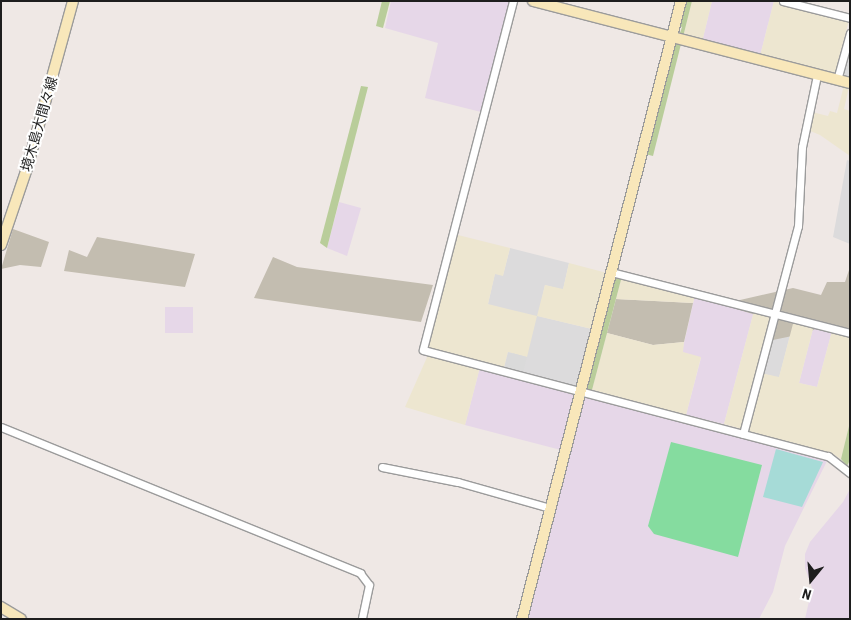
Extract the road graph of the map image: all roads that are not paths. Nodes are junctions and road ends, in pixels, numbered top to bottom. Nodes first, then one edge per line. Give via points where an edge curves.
1 (73, 1) edge
2 (513, 1) edge
3 (533, 1) edge
4 (681, 1) edge
5 (783, 1) edge
6 (850, 18) edge
7 (850, 33) edge
8 (671, 37) junction
9 (817, 75) junction
10 (837, 80) junction
11 (850, 84) edge
12 (1, 245) edge
13 (611, 272) junction
14 (774, 313) junction
15 (850, 333) edge
16 (580, 391) junction
17 (1, 427) edge
18 (743, 434) junction
19 (382, 467) dead end
20 (850, 473) edge
21 (550, 508) junction
22 (1, 607) edge
23 (21, 619) edge
24 (362, 619) edge
25 (522, 619) edge

1 - 12 street, 境木島大間々線 via 27,168
2 - 16 street via 423,350
3 - 8 street
4 - 8 street
5 - 6 street
7 - 10 street
8 - 9 street
8 - 13 street
9 - 10 street
9 - 14 street via 802,147 798,226
10 - 11 street
13 - 14 street
13 - 16 street
14 - 15 street
14 - 18 street
16 - 18 street
16 - 21 street
17 - 24 street via 360,573 369,585
18 - 20 street via 833,457
19 - 21 street via 466,484
21 - 25 street
22 - 23 street

